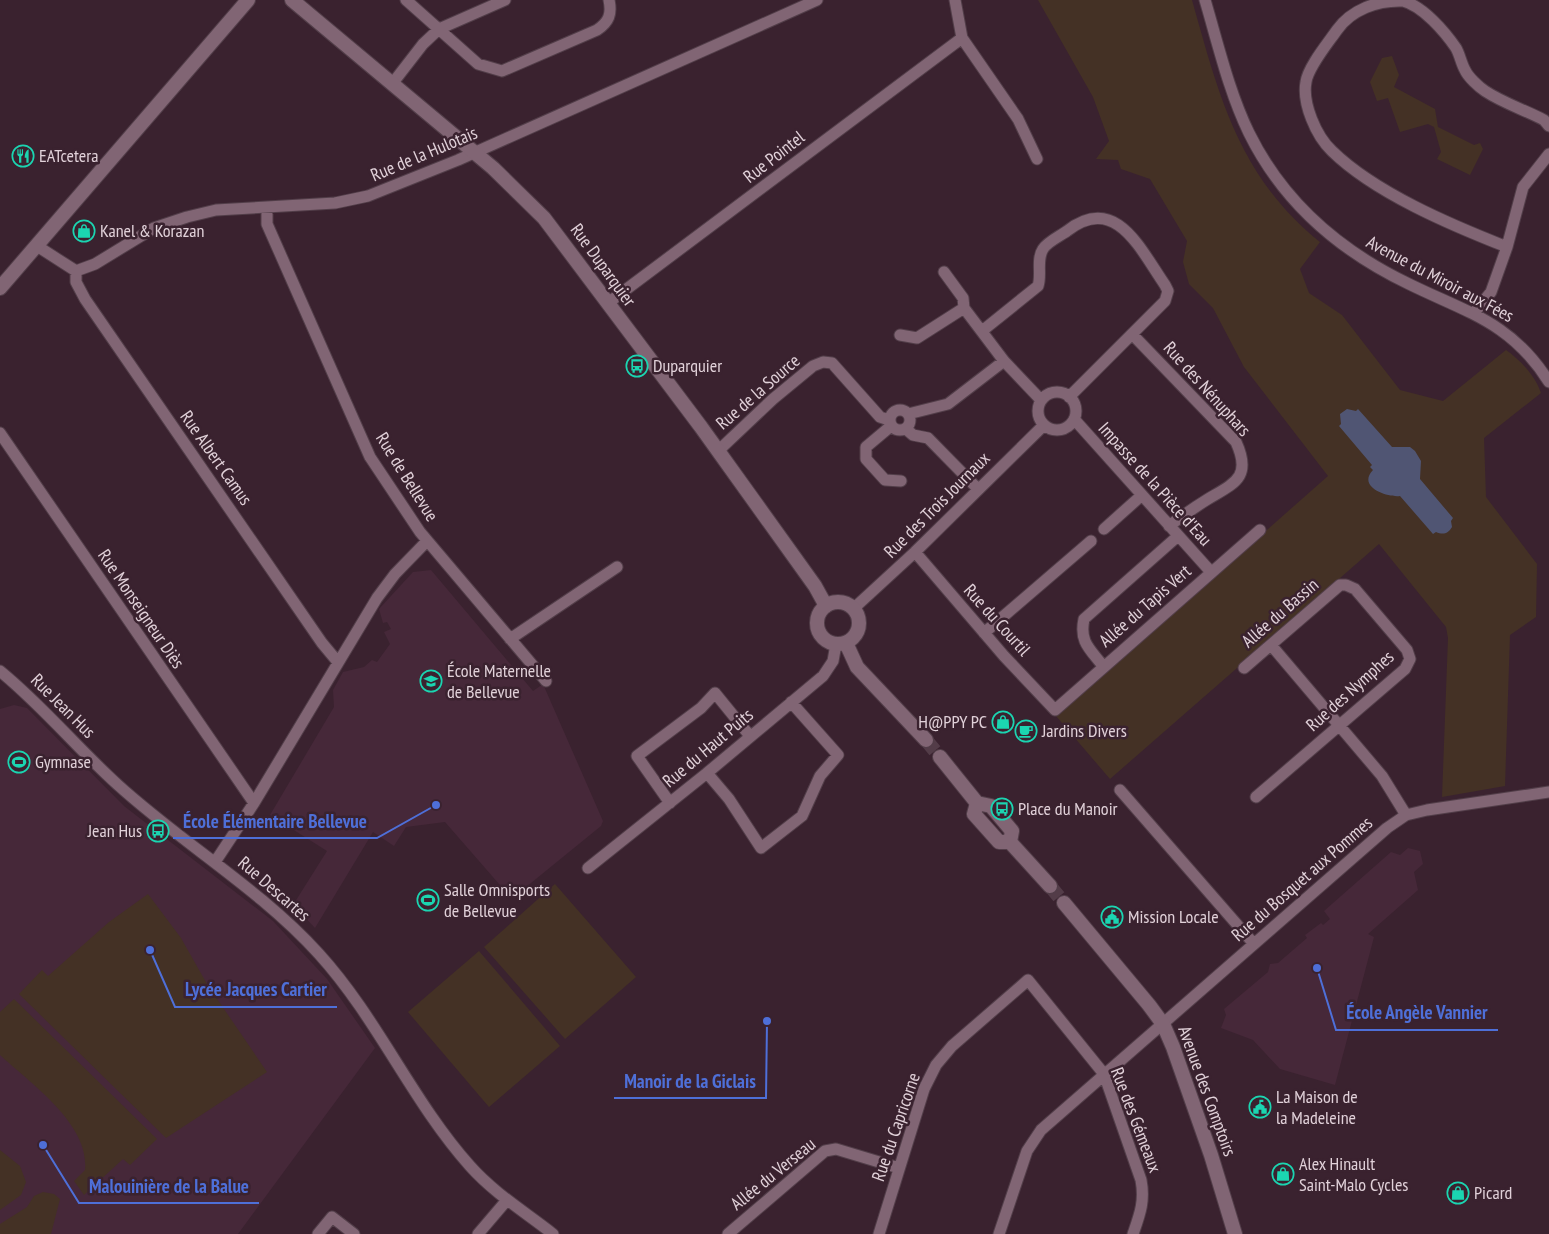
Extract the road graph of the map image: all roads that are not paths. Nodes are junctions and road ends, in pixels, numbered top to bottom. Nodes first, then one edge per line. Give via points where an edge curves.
1 (248, 0) edge
2 (292, 0) edge
3 (406, 0) edge
4 (505, 0) edge
5 (609, 0) edge
6 (817, 0) edge
7 (955, 0) edge
8 (1205, 0) edge
9 (439, 30) junction
10 (962, 38) junction
11 (392, 84) junction
12 (1549, 126) edge
13 (474, 152) junction
14 (1549, 154) edge
15 (1037, 159) dead end
16 (267, 207) junction
17 (36, 246) junction
18 (1507, 247) junction
19 (76, 271) junction
20 (944, 272) dead end
21 (0, 288) edge
22 (608, 303) junction
23 (964, 308) junction
24 (1474, 313) junction
25 (982, 331) junction
26 (1132, 334) junction
27 (900, 335) dead end
28 (1004, 361) junction
29 (1549, 382) edge
30 (1069, 396) junction
31 (1041, 400) junction
32 (908, 414) junction
33 (1074, 419) junction
34 (890, 423) junction
35 (1044, 425) junction
36 (906, 429) junction
37 (0, 434) edge
38 (718, 451) junction
39 (901, 481) dead end
40 (978, 490) junction
41 (1142, 495) junction
42 (1169, 526) junction
43 (1104, 529) dead end
44 (1260, 530) dead end
45 (1178, 536) junction
46 (427, 541) junction
47 (1091, 541) dead end
48 (915, 552) junction
49 (617, 567) dead end
50 (1211, 572) junction
51 (1340, 585) joint
52 (826, 606) junction
53 (853, 609) junction
54 (984, 633) junction
55 (510, 639) junction
56 (841, 643) junction
57 (1271, 645) junction
58 (337, 661) junction
59 (1103, 666) junction
60 (1244, 668) dead end
61 (0, 671) edge
62 (546, 681) dead end
63 (791, 702) junction
64 (1054, 710) joint
65 (1338, 726) junction
66 (750, 736) junction
67 (926, 740) tunnel mouth
68 (940, 757) tunnel mouth
69 (707, 773) junction
70 (1120, 790) dead end
71 (1549, 792) edge
72 (1256, 797) dead end
73 (254, 803) junction
74 (670, 803) junction
75 (1406, 815) junction
76 (215, 862) junction
77 (588, 868) dead end
78 (1050, 886) tunnel mouth
79 (1064, 903) tunnel mouth
80 (1254, 944) junction
81 (1028, 980) joint
82 (1163, 1024) junction
83 (1104, 1074) junction
84 (899, 1168) junction
85 (507, 1200) junction
86 (318, 1234) edge
87 (354, 1234) edge
88 (478, 1234) edge
89 (553, 1234) edge
90 (728, 1234) edge
91 (879, 1234) edge
92 (999, 1234) edge
93 (1133, 1234) edge
94 (1235, 1234) edge

1 - 17 street
2 - 11 street, Rue Duparquier
3 - 9 street
4 - 9 street
5 - 9 street via 610,16 605,25 502,71 478,64
6 - 13 street, Rue de la Hulotais
7 - 10 street
8 - 24 street, Avenue du Miroir aux Fées via 1249,133 1289,195 1346,248 1408,284
9 - 11 street via 423,44
10 - 15 street via 1018,119
10 - 22 street, Rue Pointel
11 - 13 street, Rue Duparquier
12 - 18 street via 1544,120 1485,91 1465,71 1450,39 1420,10 1403,1 1365,5 1348,16 1308,74 1305,95 1310,112 1321,138 1331,150 1369,179 1440,219
13 - 16 street, Rue de la Hulotais via 368,196 335,203
13 - 22 street, Rue Duparquier via 524,195
14 - 18 street via 1523,188
16 - 19 street, Rue de la Hulotais via 216,210 154,228 96,264
16 - 46 street, Rue de Bellevue via 267,224 370,457
17 - 19 street
17 - 21 street
18 - 24 street via 1491,292
19 - 58 street, Rue Albert Camus via 76,282 86,299
20 - 23 street via 963,298
22 - 38 street, Rue Duparquier
23 - 25 street
23 - 27 street via 917,338
24 - 29 street, Avenue du Miroir aux Fées via 1514,338
25 - 26 street via 1038,286 1043,249 1081,220 1100,216 1126,228 1168,291 1165,301
25 - 28 street
26 - 30 street
26 - 42 street, Rue des Nénuphars via 1236,442 1242,455 1243,466 1238,481
28 - 31 street
28 - 32 street via 948,404
30 - 31 street via 1060,392 1049,393
30 - 33 street via 1074,403
31 - 35 street via 1039,417
32 - 34 street via 897,410 891,414
32 - 36 street
33 - 35 street via 1066,428 1055,430
33 - 41 street, Impasse de la Pièce d'Eau
34 - 36 street via 895,430
34 - 38 street, Rue de la Source via 880,417 832,363 823,362 813,366 773,399
34 - 39 street via 866,447 866,459 885,480
35 - 40 street, Rue des Trois Journaux
36 - 40 street via 913,435 928,438
37 - 73 street, Rue Monseigneur Diès
38 - 52 street, Rue Duparquier
40 - 48 street, Rue des Trois Journaux
41 - 42 street, Impasse de la Pièce d'Eau
41 - 43 street
42 - 45 street, Impasse de la Pièce d'Eau
44 - 50 street, Allée du Tapis Vert
45 - 50 street, Impasse de la Pièce d'Eau
45 - 59 street via 1084,619 1081,632 1084,642
46 - 55 street, Rue de Bellevue
46 - 58 street, Rue Descartes via 395,574
47 - 54 street
48 - 53 street, Rue des Trois Journaux
48 - 54 street, Rue du Courtil
49 - 55 street
50 - 59 street, Allée du Tapis Vert
51 - 57 street, Allée du Bassin
51 - 65 street, Rue des Nymphes via 1346,584 1355,589 1407,650 1410,659 1405,669
52 - 53 street via 840,602
52 - 56 street via 818,616 817,628 824,639
53 - 56 street via 857,614 858,628 852,639
54 - 64 street, Rue du Courtil
55 - 62 street, Rue de Bellevue
56 - 63 street, Rue du Haut Puits via 823,676
56 - 67 street via 858,667
57 - 60 street, Allée du Bassin
57 - 65 street
58 - 73 street, Rue Descartes
59 - 64 street, Allée du Tapis Vert
61 - 76 street, Rue Jean Hus via 118,785
63 - 66 street, Rue du Haut Puits
63 - 69 street via 838,755 820,776 802,816 760,848 730,799
65 - 72 street, Rue des Nymphes
65 - 75 street via 1382,776
66 - 69 street, Rue du Haut Puits
66 - 74 street via 715,693 701,708 637,756
68 - 78 street via 977,802 991,806 1012,831 1010,842
69 - 74 street, Rue du Haut Puits
70 - 80 street
71 - 75 street, Rue du Bosquet aux Pommes
73 - 76 street, Rue Descartes
74 - 77 street, Rue du Haut Puits
75 - 80 street, Rue du Bosquet aux Pommes
76 - 85 street, Rue Descartes via 260,897 319,954 363,1010 470,1166
79 - 82 street, Avenue des Comptoirs
80 - 82 street, Rue du Bosquet aux Pommes
81 - 83 street, Rue des Gémeaux
81 - 84 street, Rue du Capricorne via 952,1046 936,1065 924,1089
82 - 83 street, Rue du Bosquet aux Pommes
82 - 94 street, Avenue des Comptoirs via 1211,1155
83 - 92 street, Rue du Bosquet aux Pommes via 1033,1140
83 - 93 street, Rue des Gémeaux via 1144,1195
84 - 90 street, Allée du Verseau via 836,1149 825,1151
84 - 91 street, Rue du Capricorne
85 - 88 street
85 - 89 street, Rue Descartes
86 - 87 street via 332,1217

